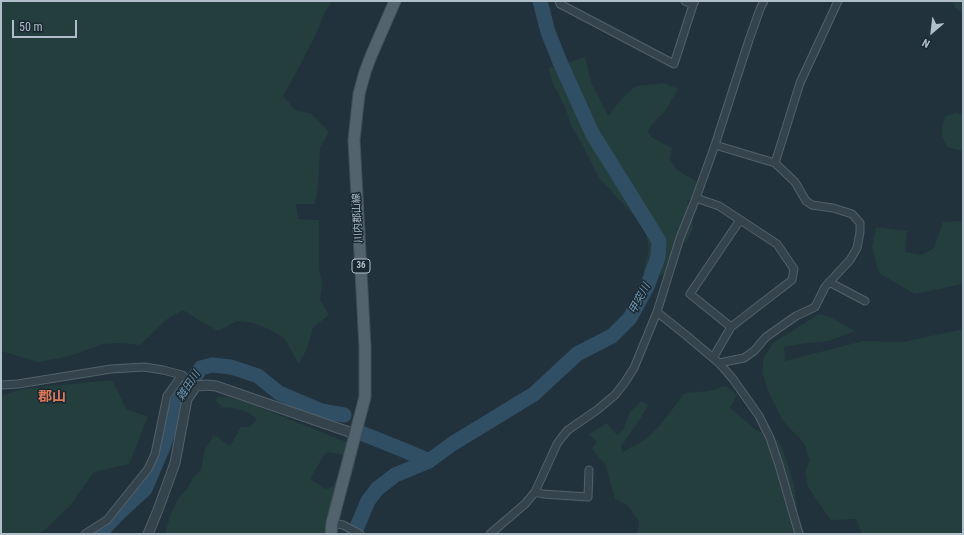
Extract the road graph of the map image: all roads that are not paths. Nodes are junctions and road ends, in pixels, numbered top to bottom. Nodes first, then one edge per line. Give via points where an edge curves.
1 (395, 1) edge
2 (559, 1) edge
3 (685, 1) edge
4 (764, 1) edge
5 (838, 1) edge
6 (694, 3) edge
7 (715, 145) junction
8 (775, 164) junction
9 (696, 198) junction
10 (740, 220) junction
11 (829, 282) junction
12 (865, 301) dead end
13 (657, 312) junction
14 (731, 327) junction
15 (716, 361) junction
16 (182, 375) junction
17 (1, 385) edge
18 (196, 386) junction
19 (355, 434) junction
20 (588, 470) dead end
21 (535, 492) junction
22 (335, 528) edge
23 (85, 534) edge
24 (148, 534) edge
25 (360, 534) edge
26 (490, 534) edge
27 (799, 534) edge

1 - 19 main road, 川内郡山線 / 36 via 365,72 359,94 354,140 365,347 365,397
2 - 6 street via 560,4 674,64
3 - 6 street
4 - 7 street
5 - 8 street via 800,83
7 - 8 street
7 - 9 street
8 - 11 street via 795,182 806,201 812,205 852,214 860,223 857,248 850,260
9 - 10 street via 719,206
9 - 13 street via 680,238
10 - 14 street via 690,294
10 - 14 street via 777,244 794,269 792,280
11 - 12 street
11 - 15 street via 814,307 766,337 744,358
13 - 15 street
13 - 21 street via 634,368 625,382 615,395 562,436
14 - 15 street
15 - 27 street via 733,379 759,416 770,438
16 - 17 street via 144,367 111,369
16 - 18 street
16 - 23 street via 167,396 155,454 148,469 107,520
18 - 19 street via 216,386
18 - 24 street via 187,399 175,463
19 - 22 main road, 川内郡山線 / 36
20 - 21 street via 588,497
21 - 26 street
22 - 25 street

